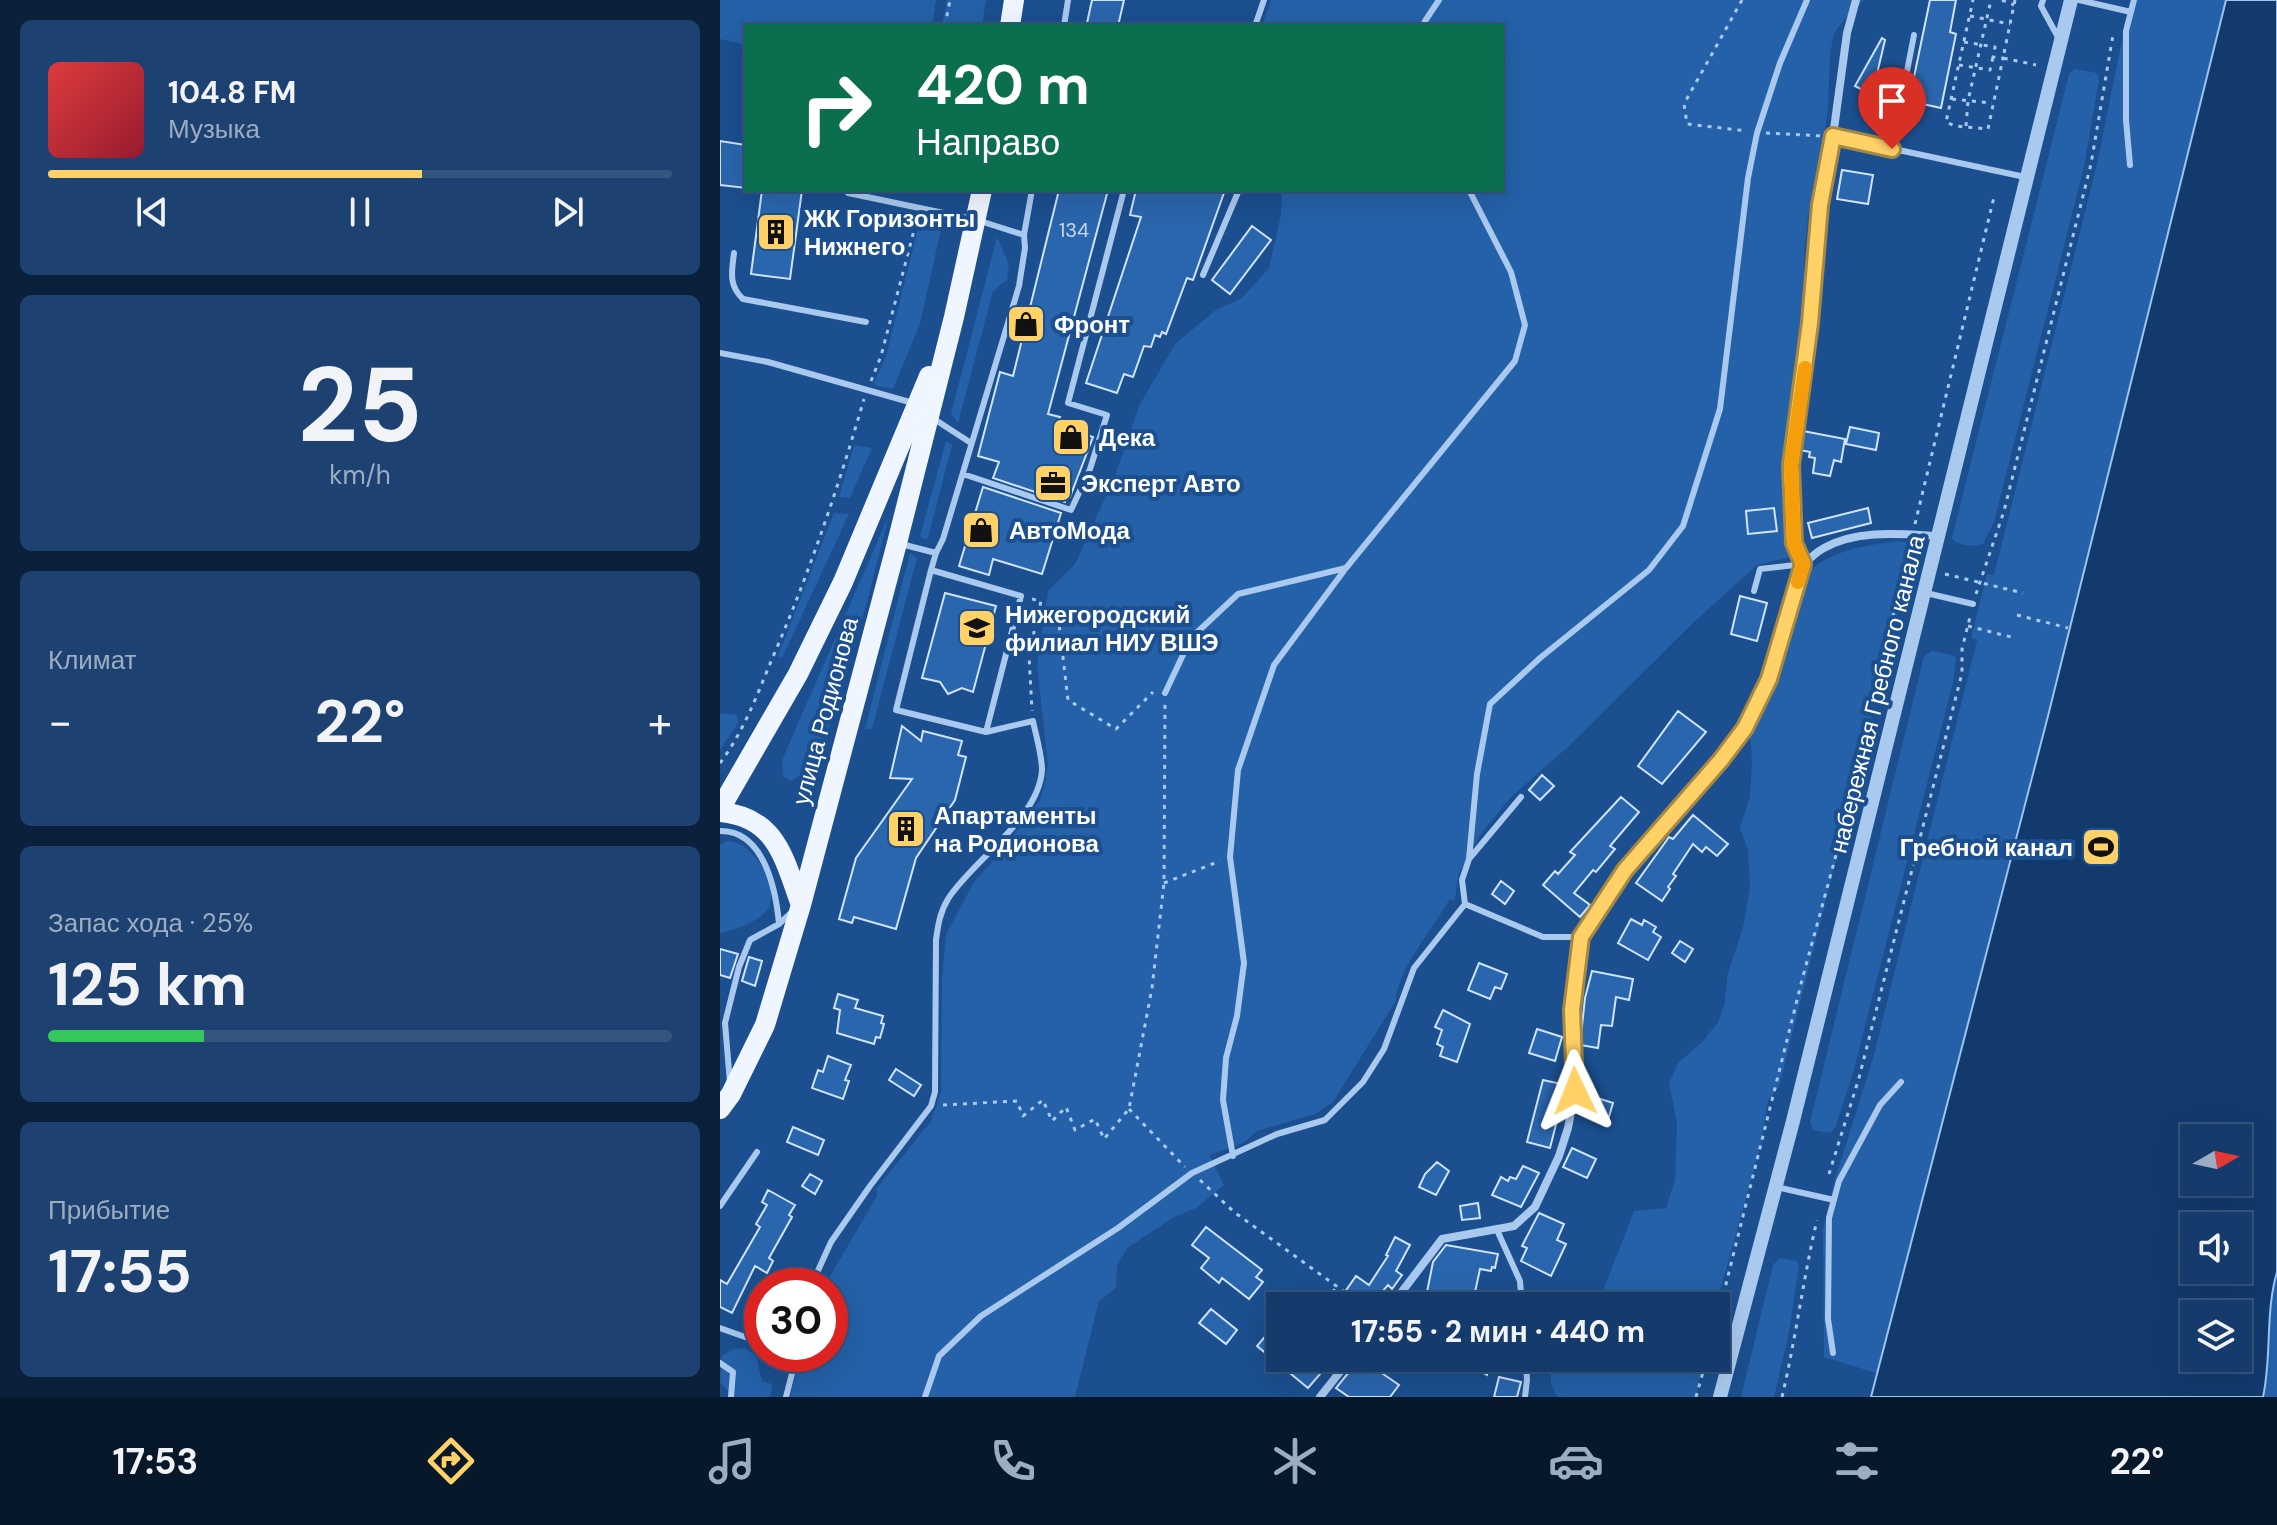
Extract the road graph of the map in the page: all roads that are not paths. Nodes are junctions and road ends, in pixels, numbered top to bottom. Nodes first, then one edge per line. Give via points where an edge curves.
1 (1014, 0) edge
2 (1068, 0) edge
3 (1264, 0) edge
4 (1439, 0) edge
5 (1807, 0) edge
6 (1856, 0) edge
7 (2043, 0) edge
8 (2071, 0) edge
9 (2079, 0) edge
10 (2134, 0) edge
11 (2131, 12) junction
12 (1010, 24) edge
13 (1064, 24) edge
14 (1256, 24) edge
15 (1424, 24) edge
16 (1914, 35) dead end
17 (2061, 42) junction
18 (1833, 136) junction
19 (1892, 149) junction
20 (2130, 165) dead end
21 (2027, 177) junction
22 (982, 192) edge
23 (1032, 192) edge
24 (1123, 192) edge
25 (1238, 192) edge
26 (1470, 192) edge
27 (848, 193) dead end
28 (977, 220) junction
29 (1024, 235) junction
30 (734, 253) dead end
31 (1203, 275) dead end
32 (720, 277) edge
33 (731, 279) junction
34 (866, 322) dead end
35 (720, 353) edge
36 (923, 410) junction
37 (971, 443) junction
38 (963, 474) junction
39 (1938, 536) junction
40 (897, 543) junction
41 (936, 553) junction
42 (1803, 564) junction
43 (1346, 568) junction
44 (931, 570) junction
45 (1754, 591) dead end
46 (1925, 593) junction
47 (1973, 604) road end
48 (1165, 693) road end
49 (986, 732) junction
50 (1521, 797) dead end
51 (720, 811) edge
52 (720, 831) edge
53 (1469, 859) junction
54 (1465, 904) junction
55 (801, 905) junction
56 (779, 924) junction
57 (1581, 937) junction
58 (725, 1023) junction
59 (720, 1030) edge
60 (1901, 1082) dead end
61 (726, 1102) edge
62 (757, 1152) dead end
63 (1233, 1156) junction
64 (1776, 1187) junction
65 (1834, 1200) junction
66 (720, 1206) edge
67 (1497, 1230) junction
68 (819, 1268) edge
69 (1402, 1292) edge
70 (1521, 1292) edge
71 (720, 1328) edge
72 (744, 1337) edge
73 (1833, 1353) dead end
74 (720, 1363) edge
75 (792, 1372) edge
76 (1340, 1372) edge
77 (1527, 1372) edge
78 (731, 1397) edge
79 (786, 1397) edge
80 (925, 1397) edge
81 (1320, 1397) edge
82 (1525, 1397) edge
83 (1720, 1397) edge

1 - 12 main road
2 - 13 lane
3 - 14 lane
4 - 15 lane
5 - 53 lane via 1757,133 1720,409 1683,526 1649,570 1490,704
6 - 18 street
7 - 17 lane via 2041,6
8 - 17 street, набережная Гребного канала
9 - 11 lane
10 - 11 lane
11 - 20 lane via 2126,31
16 - 19 lane
17 - 21 street, набережная Гребного канала
18 - 19 lane
18 - 42 street via 1820,205 1791,465 1794,543
19 - 21 lane
21 - 39 street, набережная Гребного канала
22 - 28 main road, улица Родионова
23 - 29 lane
24 - 38 lane via 1068,403 1107,415 1071,510
25 - 31 lane
26 - 43 lane via 1511,272 1525,325 1515,361
27 - 28 lane
28 - 29 lane
28 - 36 main road, улица Родионова via 954,317
29 - 37 lane via 1019,286
30 - 33 lane
32 - 33 lane
33 - 34 lane via 743,299
35 - 36 lane via 868,389
36 - 37 lane
36 - 40 main road, улица Родионова
36 - 51 main road, улица Родионова via 798,674
37 - 38 lane
38 - 41 lane
39 - 42 street via 1852,538 1824,548
39 - 46 street, набережная Гребного канала
40 - 41 lane
40 - 55 main road, улица Родионова
41 - 44 lane
42 - 45 lane via 1760,569
42 - 57 street via 1769,679 1745,728 1625,870
43 - 48 lane via 1238,594 1191,638
43 - 63 lane via 1274,665 1238,770 1230,857 1244,963 1223,1100
44 - 49 lane via 1021,596
44 - 49 lane via 896,710
46 - 47 lane
46 - 64 street, набережная Гребного канала
49 - 68 lane via 1033,721 1042,770 1036,793 949,898 939,918 931,1106 831,1242
50 - 53 lane
51 - 55 main road via 741,814 769,833 781,849
52 - 56 lane via 745,838 758,851 777,902
53 - 54 lane via 1462,880
54 - 57 lane via 1543,937
54 - 63 lane via 1414,968 1384,1049 1363,1082 1325,1120 1277,1134
55 - 56 lane
55 - 61 main road, улица Родионова via 765,1025
56 - 58 lane via 750,940
57 - 67 street via 1572,1010 1575,1091 1568,1128 1535,1207 1514,1226
58 - 59 lane
58 - 61 lane
60 - 65 lane via 1880,1105
62 - 66 lane
63 - 80 lane via 1192,1173 1118,1228 981,1316 939,1356
64 - 65 lane
64 - 83 street, набережная Гребного канала
65 - 73 lane via 1828,1233
67 - 69 street via 1442,1239
67 - 70 lane
71 - 72 lane
74 - 78 lane via 733,1372
75 - 79 lane
76 - 81 street
77 - 82 lane

